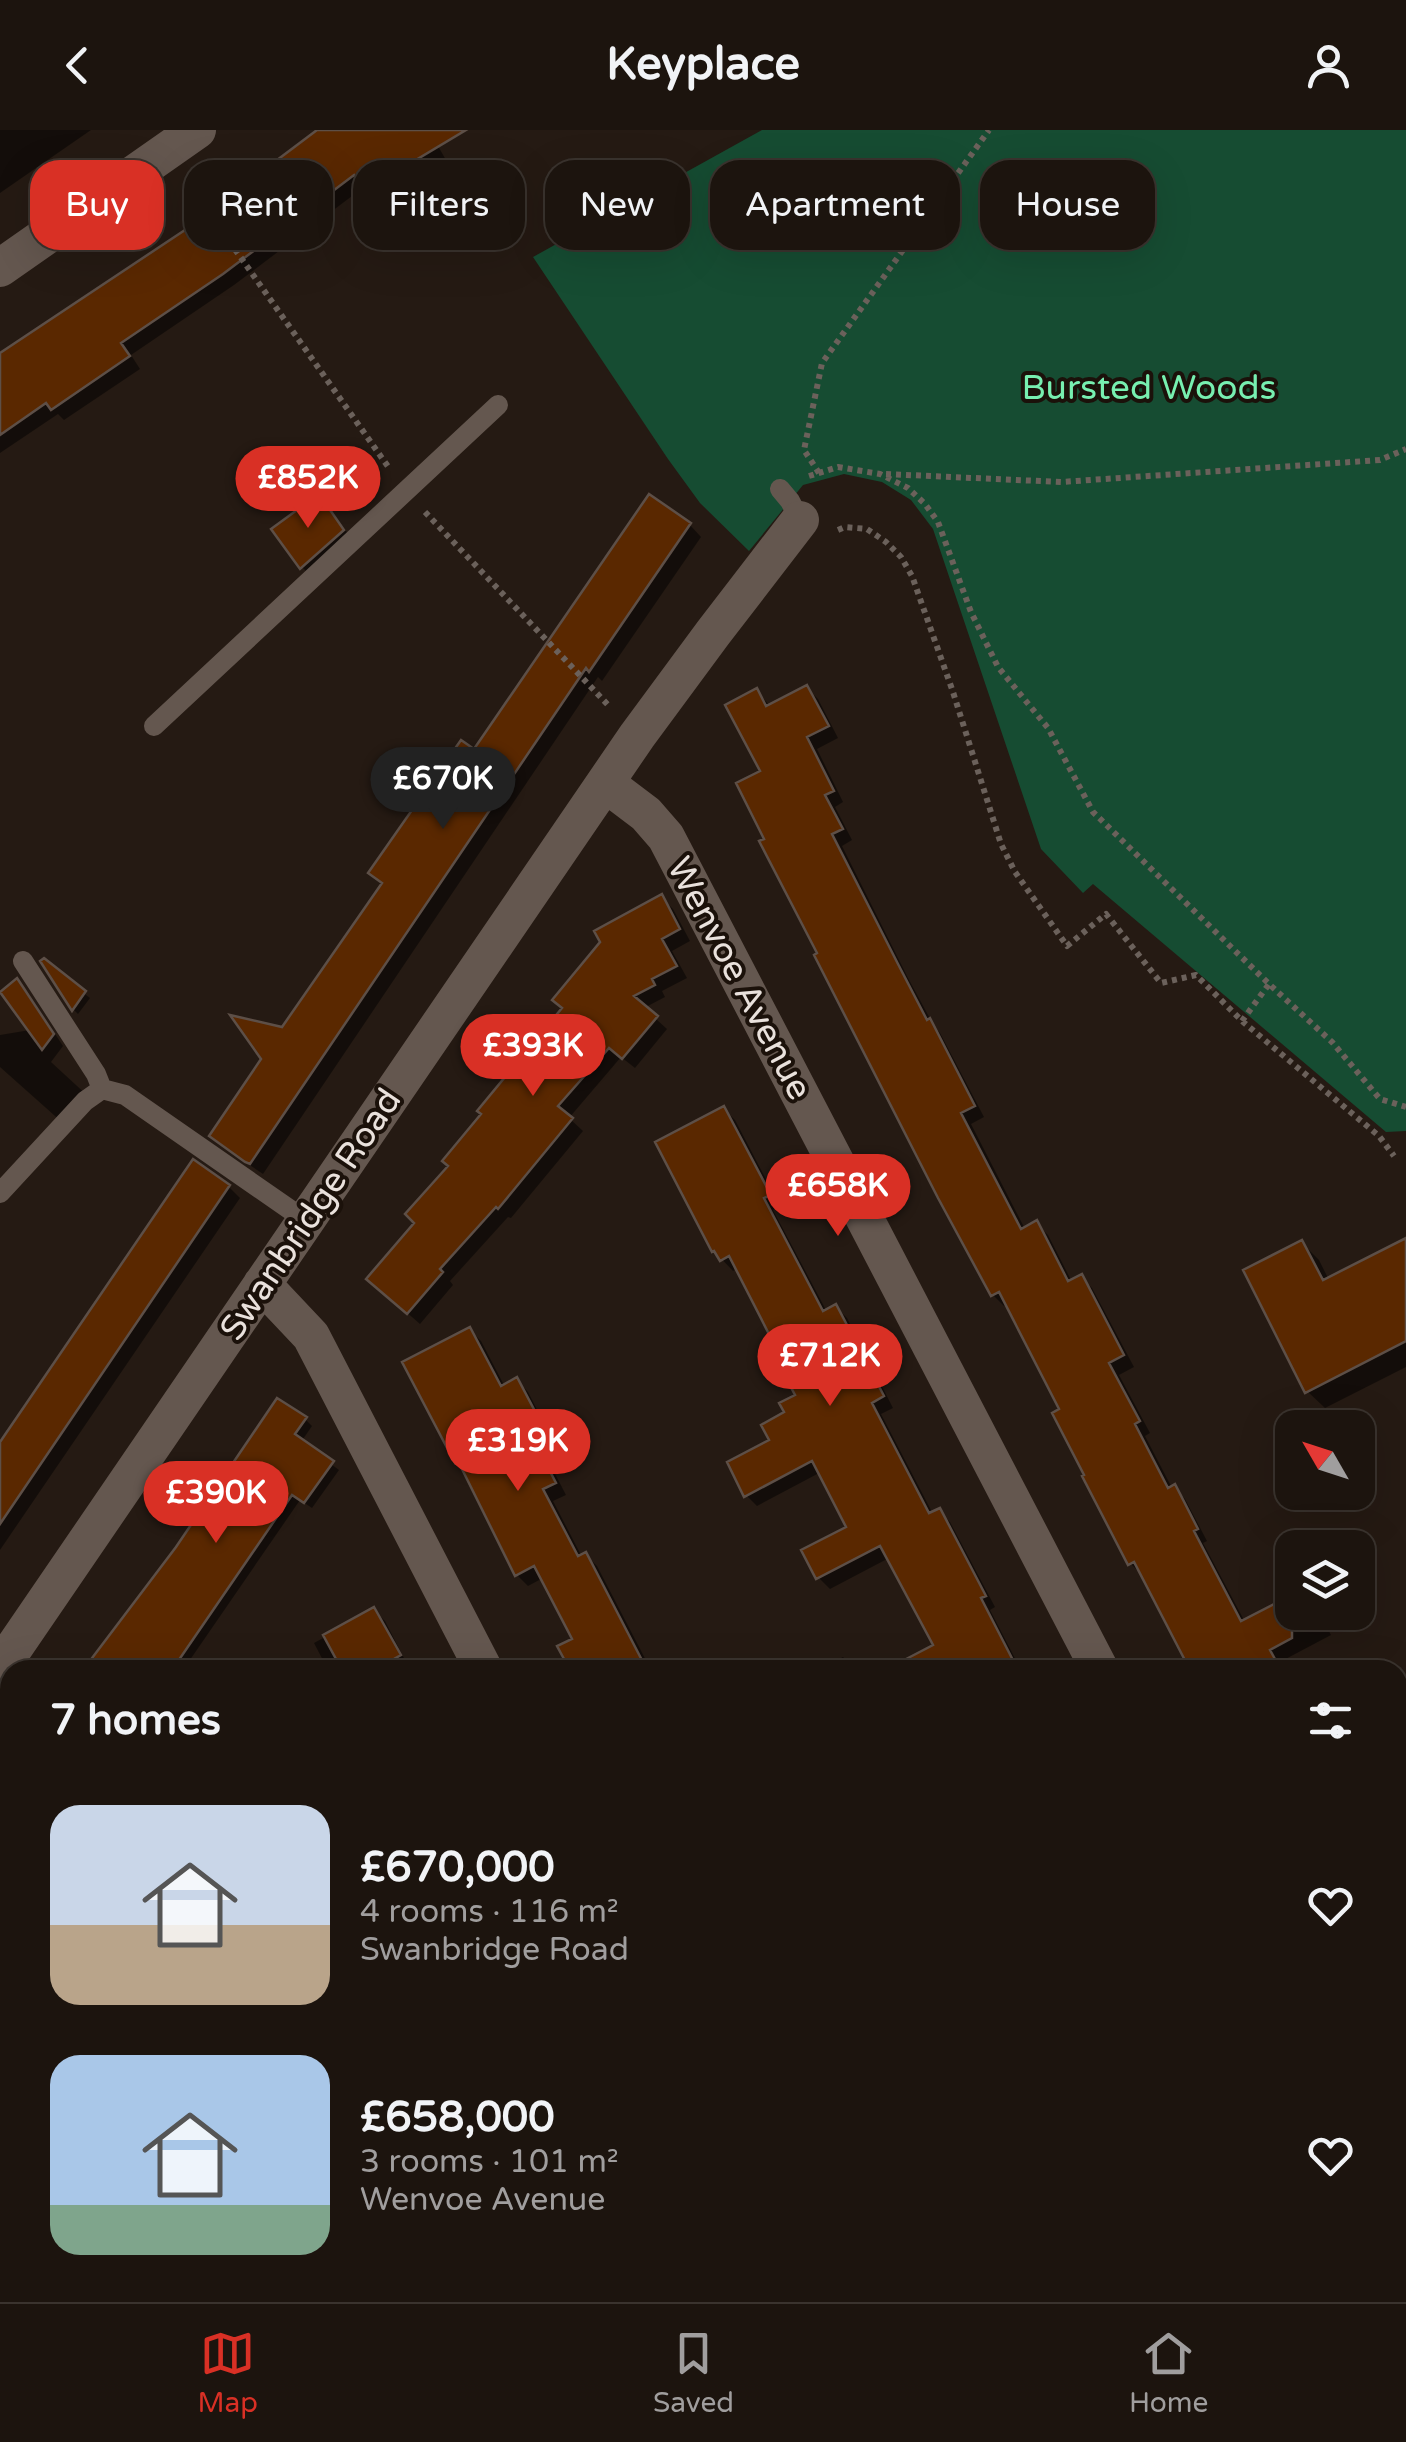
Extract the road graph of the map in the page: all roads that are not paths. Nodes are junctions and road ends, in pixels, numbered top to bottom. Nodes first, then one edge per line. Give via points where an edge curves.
1 (198, 130) edge
2 (0, 268) edge
3 (498, 405) dead end
4 (800, 508) road end
5 (154, 726) dead end
6 (606, 783) junction
7 (23, 961) dead end
8 (102, 1089) junction
9 (0, 1194) edge
10 (305, 1220) junction
11 (262, 1284) junction
12 (5, 1660) edge
13 (479, 1660) edge
14 (1095, 1660) edge

1 - 2 street
3 - 5 lane
4 - 6 street, Swanbridge Road
6 - 10 street, Swanbridge Road
6 - 14 street, Wenvoe Avenue via 666,837
7 - 8 lane
8 - 9 lane
8 - 10 lane via 125,1094
10 - 11 street, Swanbridge Road
11 - 12 street, Swanbridge Road
11 - 13 street via 310,1336

